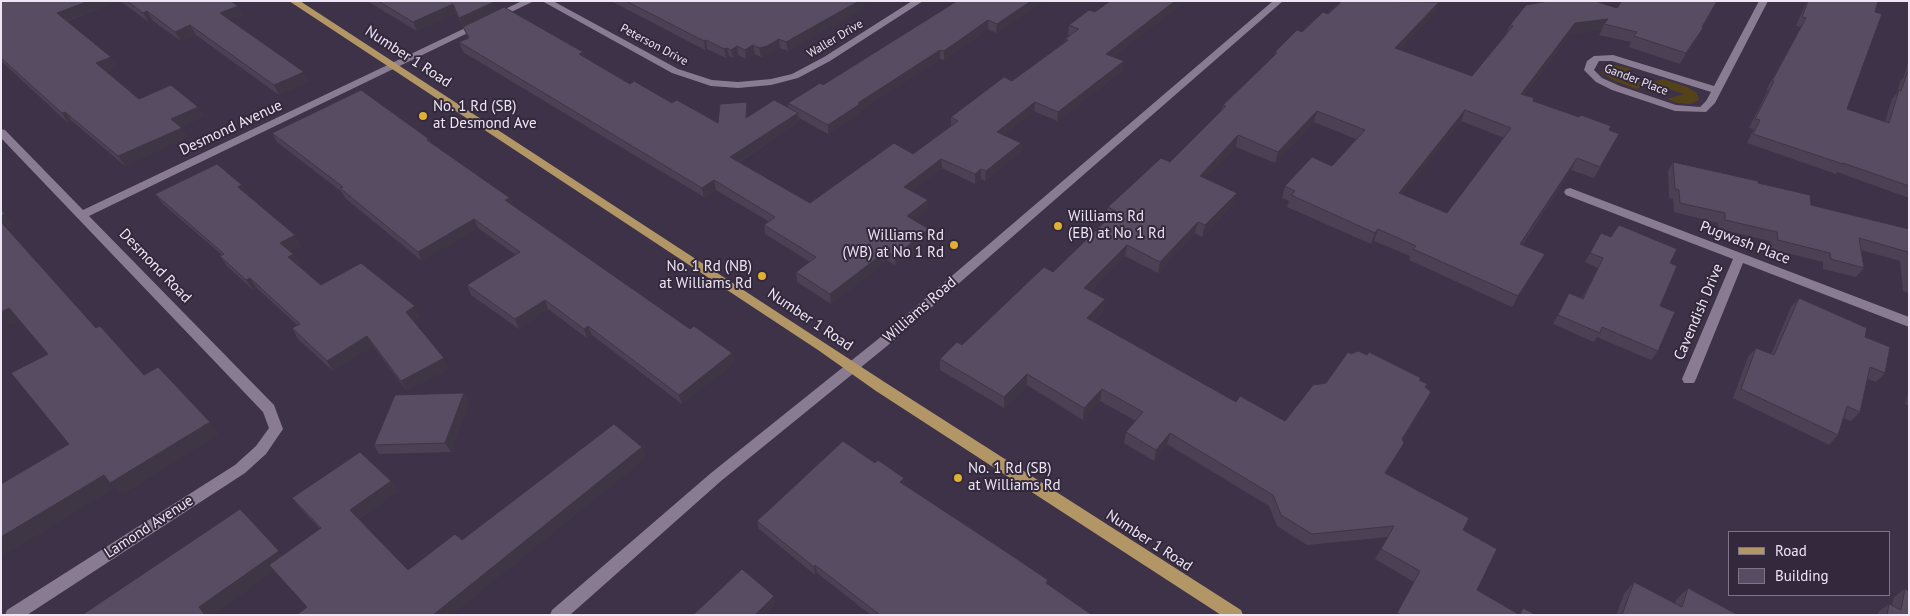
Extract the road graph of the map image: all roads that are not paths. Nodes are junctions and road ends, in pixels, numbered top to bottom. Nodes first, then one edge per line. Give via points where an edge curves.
1 (293, 1) edge
2 (530, 1) edge
3 (546, 1) edge
4 (919, 1) edge
5 (1280, 1) edge
6 (1764, 1) edge
7 (394, 67) junction
8 (758, 84) joint
9 (1716, 90) junction
10 (1, 132) edge
11 (1570, 192) dead end
12 (82, 215) junction
13 (1739, 258) junction
14 (1909, 322) edge
15 (851, 366) junction
16 (1689, 379) dead end
17 (276, 429) joint
18 (13, 615) edge
19 (558, 615) edge
20 (1235, 615) edge

1 - 7 main road, Number 1 Road
2 - 7 street, Desmond Avenue
3 - 8 street, Peterson Drive via 690,77 724,85
4 - 8 street, Waller Drive via 808,69 782,80
5 - 15 street, Williams Road via 882,343
6 - 9 street, Gander Place
7 - 12 street, Desmond Avenue
7 - 15 main road, Number 1 Road
9 - 9 street, Gander Place via 1613,58 1597,58 1589,70 1607,84 1685,111 1707,108
10 - 12 street, Desmond Road
11 - 13 street, Pugwash Place
12 - 17 street, Desmond Road via 269,409
13 - 14 street, Pugwash Place
13 - 16 street, Cavendish Drive
15 - 19 street, Williams Road
15 - 20 main road, Number 1 Road
17 - 18 street, Lamond Avenue via 261,450 240,469

